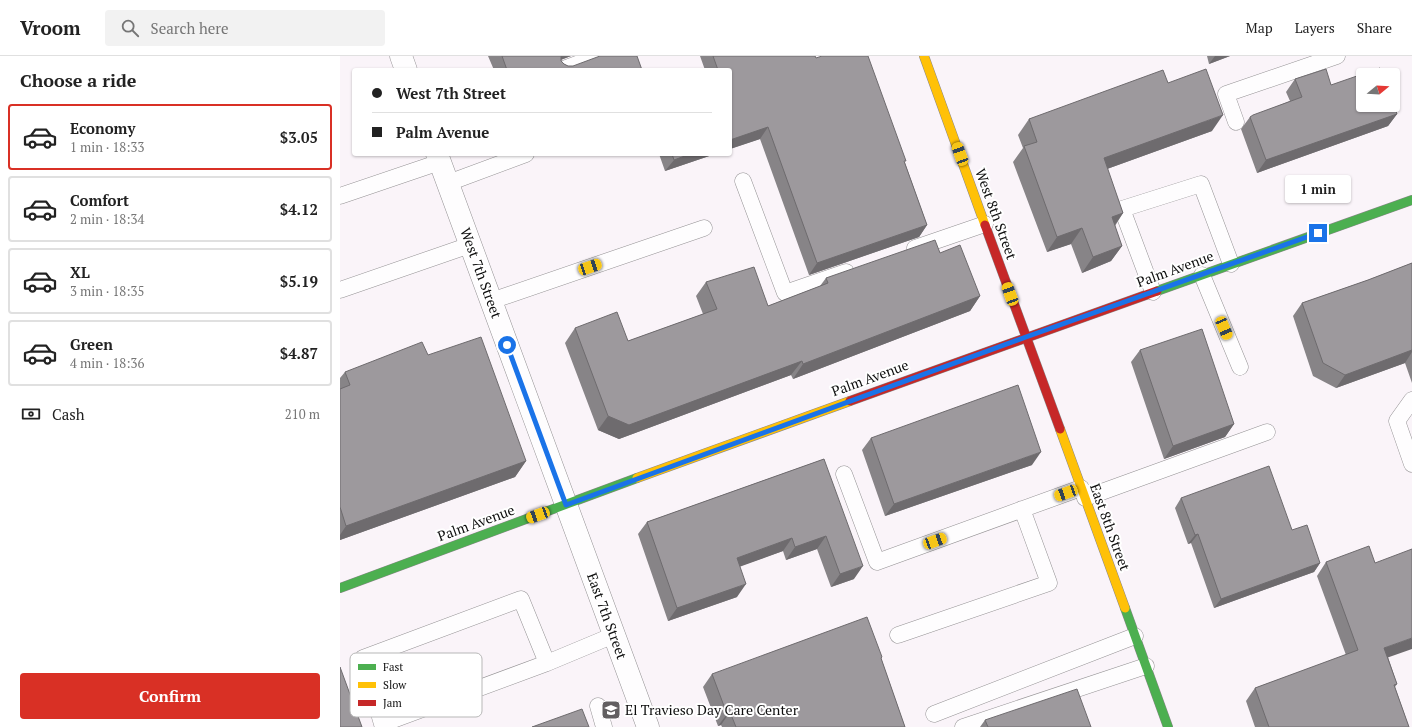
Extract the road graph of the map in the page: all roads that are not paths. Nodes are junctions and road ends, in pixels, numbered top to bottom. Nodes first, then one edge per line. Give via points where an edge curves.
1 (401, 56) edge
2 (598, 56) edge
3 (924, 56) edge
4 (1337, 56) edge
5 (405, 68) edge
6 (566, 68) edge
7 (1236, 122) dead end
8 (521, 156) edge
9 (438, 158) edge
10 (743, 180) dead end
11 (448, 183) junction
12 (340, 196) edge
13 (1412, 200) edge
14 (985, 224) junction
15 (704, 228) dead end
16 (470, 244) junction
17 (904, 252) edge
18 (1231, 264) junction
19 (859, 267) edge
20 (1202, 275) junction
21 (340, 290) edge
22 (1153, 292) junction
23 (491, 302) junction
24 (1026, 337) junction
25 (1240, 367) dead end
26 (1412, 400) edge
27 (1267, 432) dead end
28 (1412, 464) edge
29 (844, 474) dead end
30 (1083, 493) junction
31 (566, 505) junction
32 (1022, 509) junction
33 (340, 588) edge
34 (614, 635) junction
35 (898, 635) dead end
36 (1135, 636) junction
37 (376, 653) edge
38 (547, 663) junction
39 (1146, 666) junction
40 (482, 688) edge
41 (598, 706) dead end
42 (934, 714) dead end
43 (406, 717) edge
44 (383, 726) edge
45 (604, 727) edge
46 (648, 727) edge
47 (964, 727) edge
48 (1168, 727) edge

1 - 5 street
2 - 6 lane
3 - 14 main road, West 8th Street
4 - 7 lane via 1226,94
8 - 11 lane
9 - 11 street, West 7th Street
9 - 12 lane
10 - 19 lane via 785,293
11 - 16 street, West 7th Street
13 - 18 main road, Palm Avenue
14 - 17 lane
14 - 24 main road, West 8th Street
15 - 23 lane
16 - 21 lane
16 - 23 street, West 7th Street
18 - 20 main road, Palm Avenue
18 - 22 lane via 1202,184 1122,209
20 - 22 main road, Palm Avenue
20 - 25 lane
22 - 24 main road, Palm Avenue
23 - 31 street, West 7th Street
24 - 30 main road, East 8th Street
24 - 31 main road, Palm Avenue
26 - 28 lane via 1397,421
27 - 30 lane
29 - 32 lane via 877,562
30 - 32 lane
30 - 36 main road, East 8th Street
31 - 33 main road, Palm Avenue
31 - 34 street, East 7th Street
32 - 35 lane via 1049,583
34 - 38 lane
34 - 46 street, East 7th Street
36 - 39 main road, East 8th Street
36 - 42 lane
37 - 38 lane via 521,599
38 - 40 lane
39 - 47 lane
39 - 48 main road, East 8th Street
41 - 45 lane
43 - 44 lane

